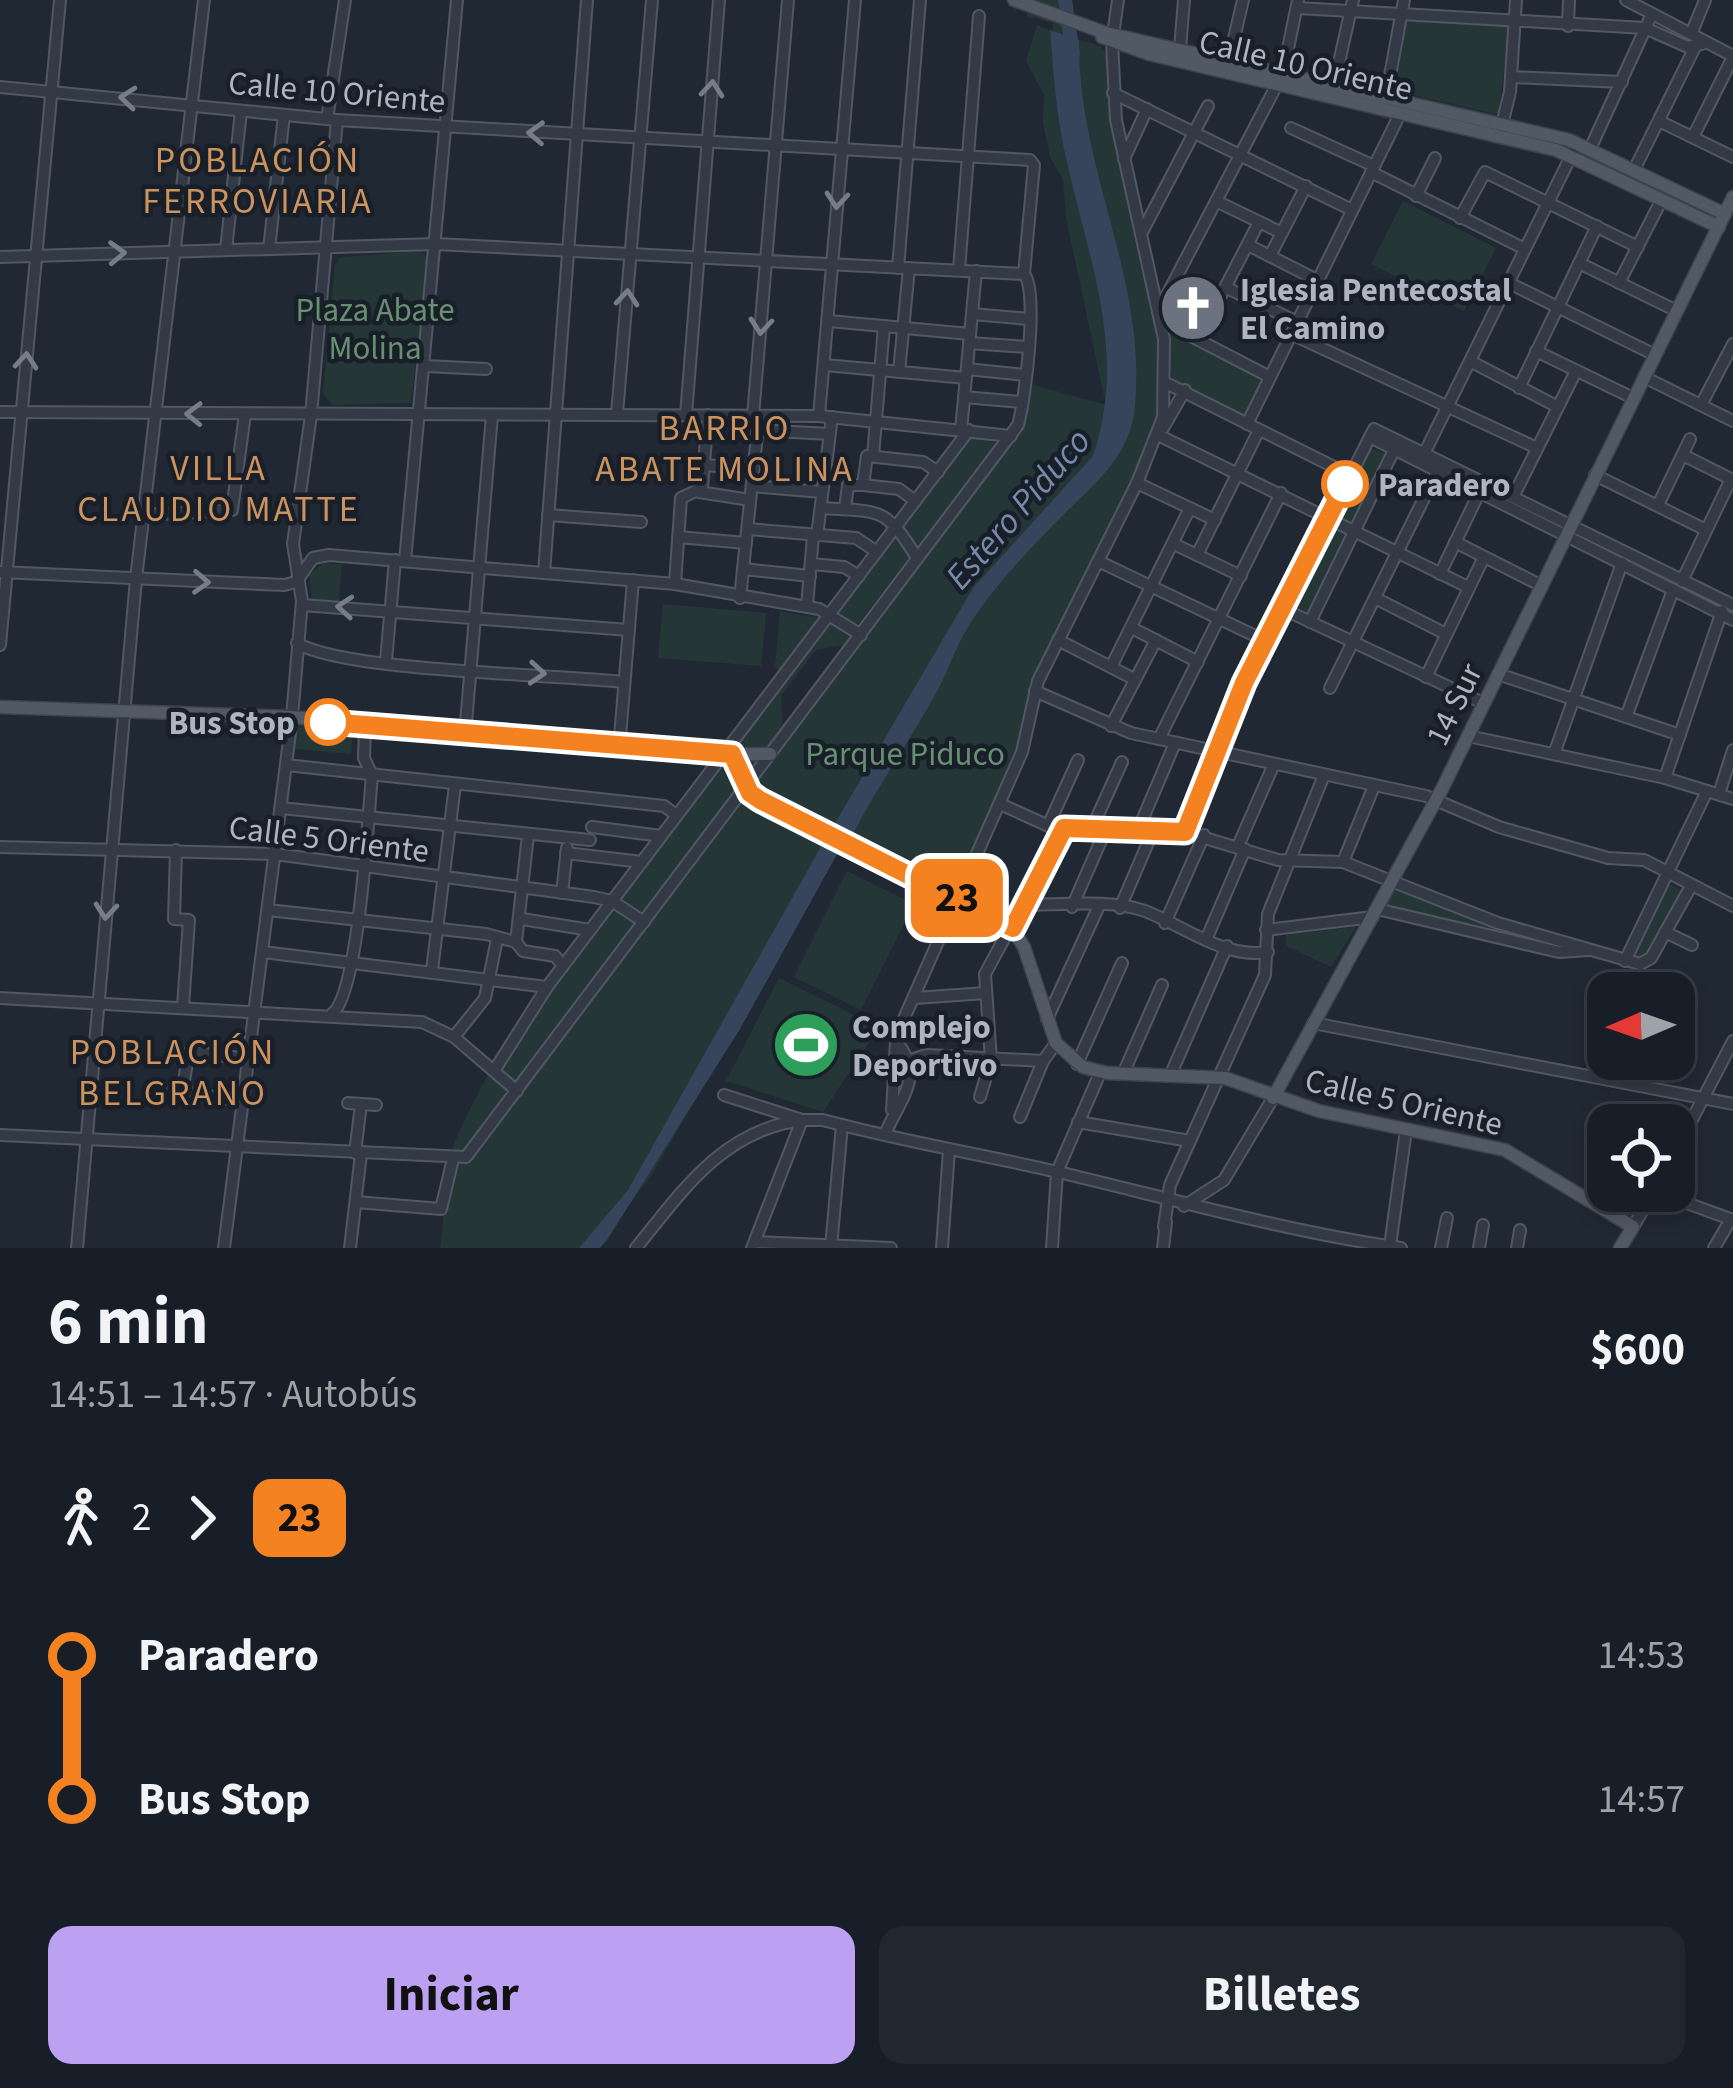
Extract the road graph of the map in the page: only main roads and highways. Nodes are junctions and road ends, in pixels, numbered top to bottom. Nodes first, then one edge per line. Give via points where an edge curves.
1 (1014, 0) edge
2 (1113, 38) junction
3 (1279, 79) junction
4 (1501, 131) junction
5 (1579, 149) junction
6 (1733, 197) edge
7 (1726, 220) edge
8 (0, 707) edge
9 (727, 754) junction
10 (770, 754) road end
11 (1273, 1098) junction
12 (1620, 1248) edge

1 - 2 main road, Calle 10 Oriente
2 - 3 main road, Calle 10 Oriente
2 - 3 main road, Calle 10 Oriente via 1229,60
3 - 4 main road, Calle 10 Oriente via 1400,114
3 - 4 main road, Calle 10 Oriente via 1386,97
4 - 5 main road, Calle 10 Oriente
5 - 7 main road, Calle 10 Oriente
5 - 7 main road, Calle 10 Oriente via 1662,199
6 - 7 main road, 14 Sur
7 - 11 main road, 14 Sur via 1437,799
8 - 9 main road via 292,717
9 - 10 main road
9 - 11 main road, Calle 5 Oriente via 760,800 1013,928 1056,1043 1077,1064 1100,1073 1219,1078
11 - 12 main road, Calle 5 Oriente via 1512,1153 1633,1226

